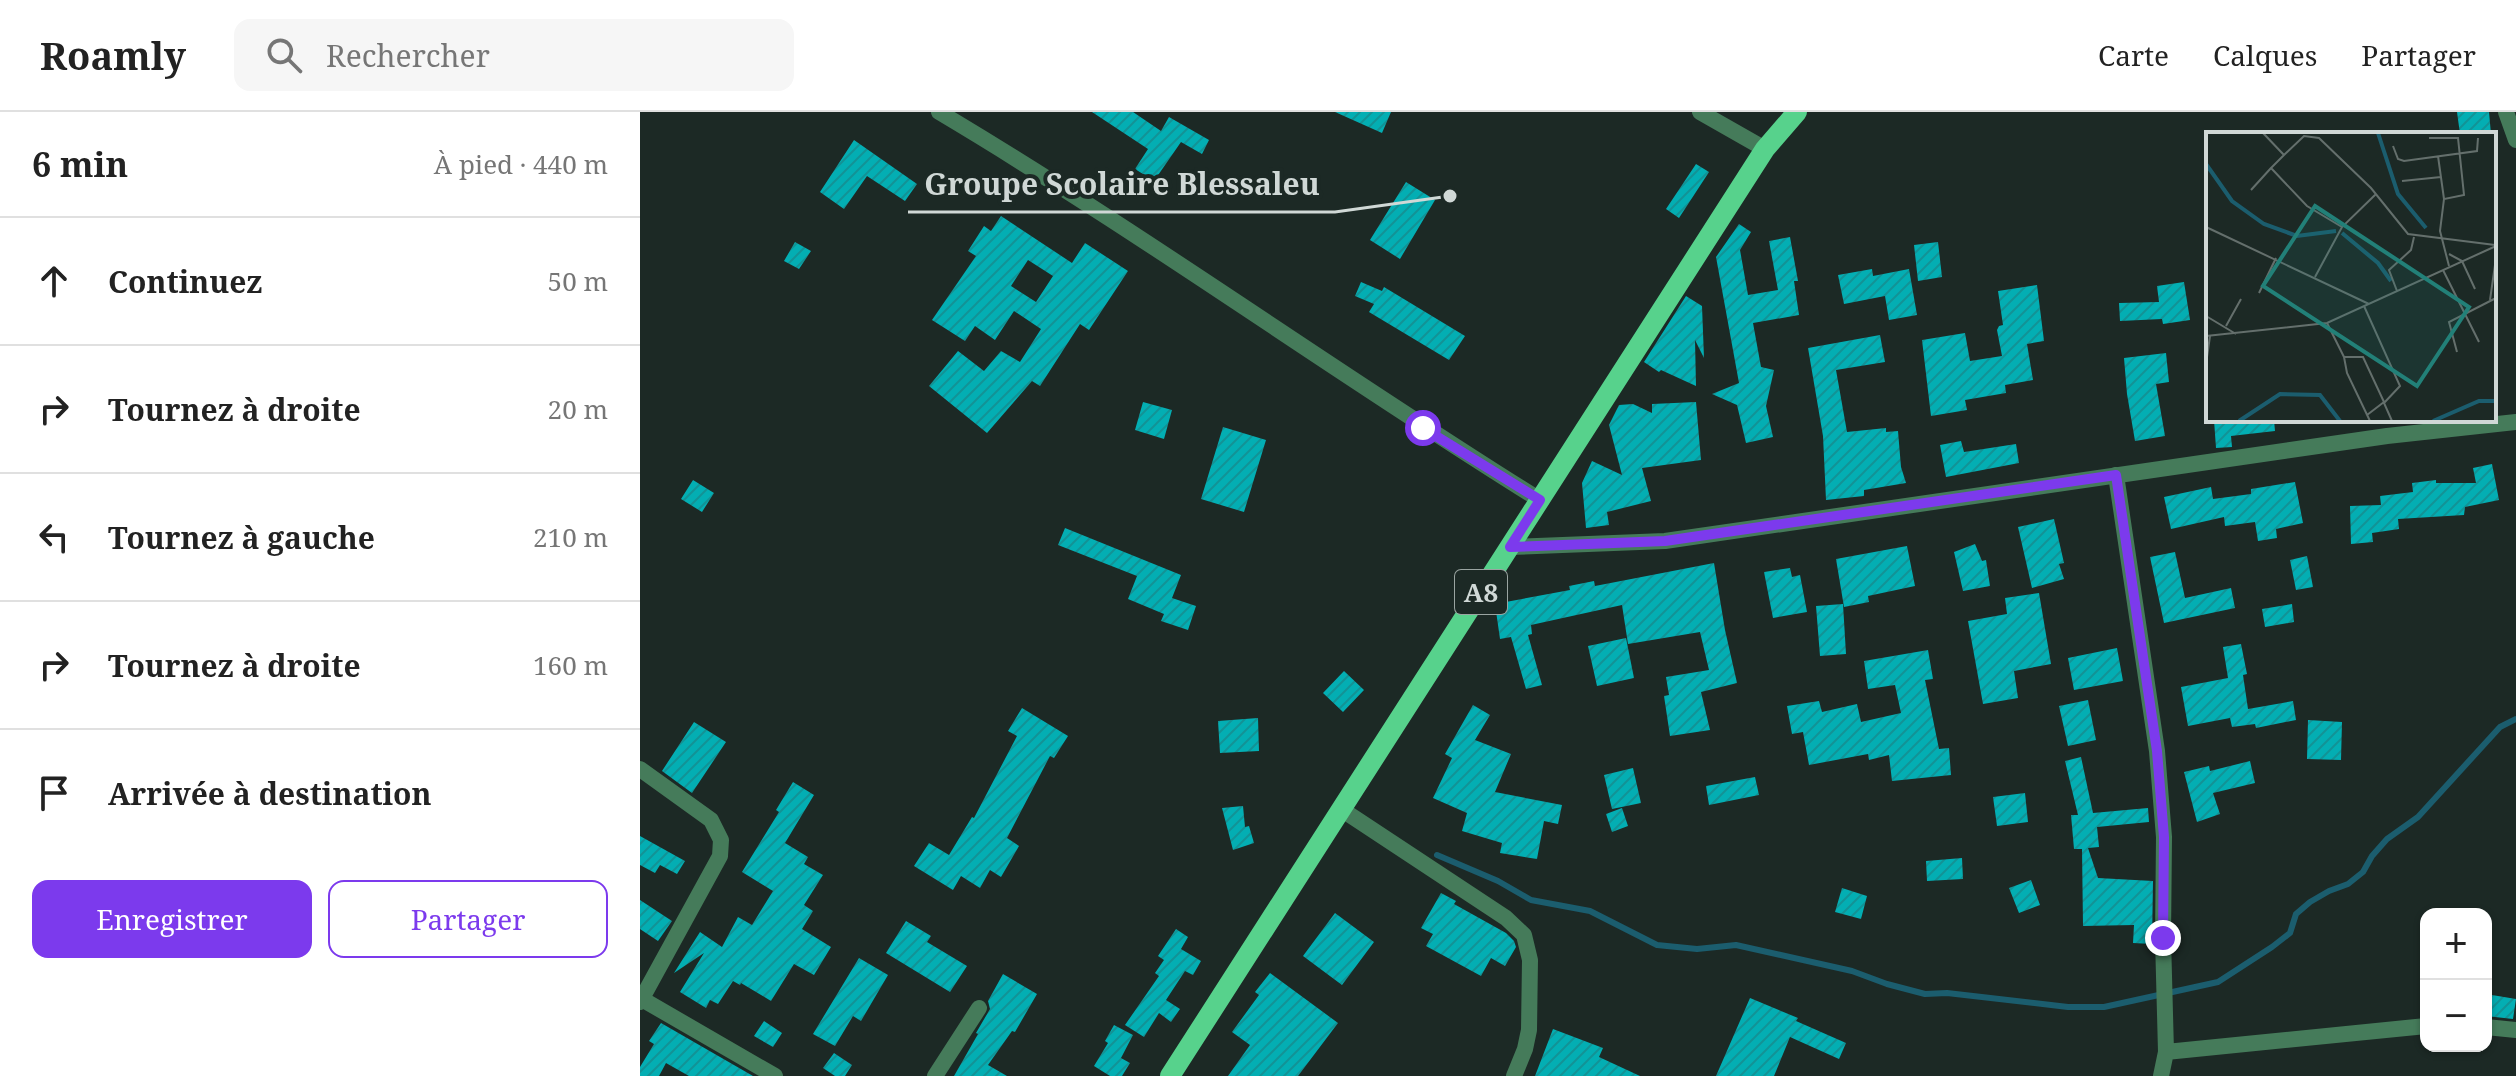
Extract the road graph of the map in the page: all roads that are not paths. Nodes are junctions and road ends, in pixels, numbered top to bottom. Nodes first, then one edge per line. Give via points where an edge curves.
1 (939, 112) edge
2 (1700, 112) edge
3 (1797, 112) edge
4 (2506, 112) edge
5 (2516, 140) edge
6 (1765, 149) junction
7 (2516, 422) edge
8 (2116, 475) junction
9 (1540, 500) junction
10 (1510, 547) junction
11 (640, 769) edge
12 (1341, 809) junction
13 (641, 999) edge
14 (979, 1008) dead end
15 (2420, 1027) edge
16 (2492, 1028) edge
17 (2516, 1030) edge
18 (2166, 1052) junction
19 (775, 1076) edge
20 (935, 1076) edge
21 (1170, 1076) edge
22 (1514, 1076) edge
23 (2161, 1076) edge

1 - 9 street via 1050,178
2 - 6 street
3 - 6 main road, A8
4 - 5 street
6 - 9 main road, A8
7 - 8 street
8 - 10 street via 1665,541
8 - 18 street via 2157,751 2164,837
9 - 10 main road, A8
10 - 12 main road, A8
11 - 13 street via 711,820 721,840 720,856
12 - 21 main road, A8
12 - 22 street via 1524,935 1530,960 1529,1030
13 - 19 street
14 - 20 street
15 - 18 street
16 - 17 street
18 - 23 street

